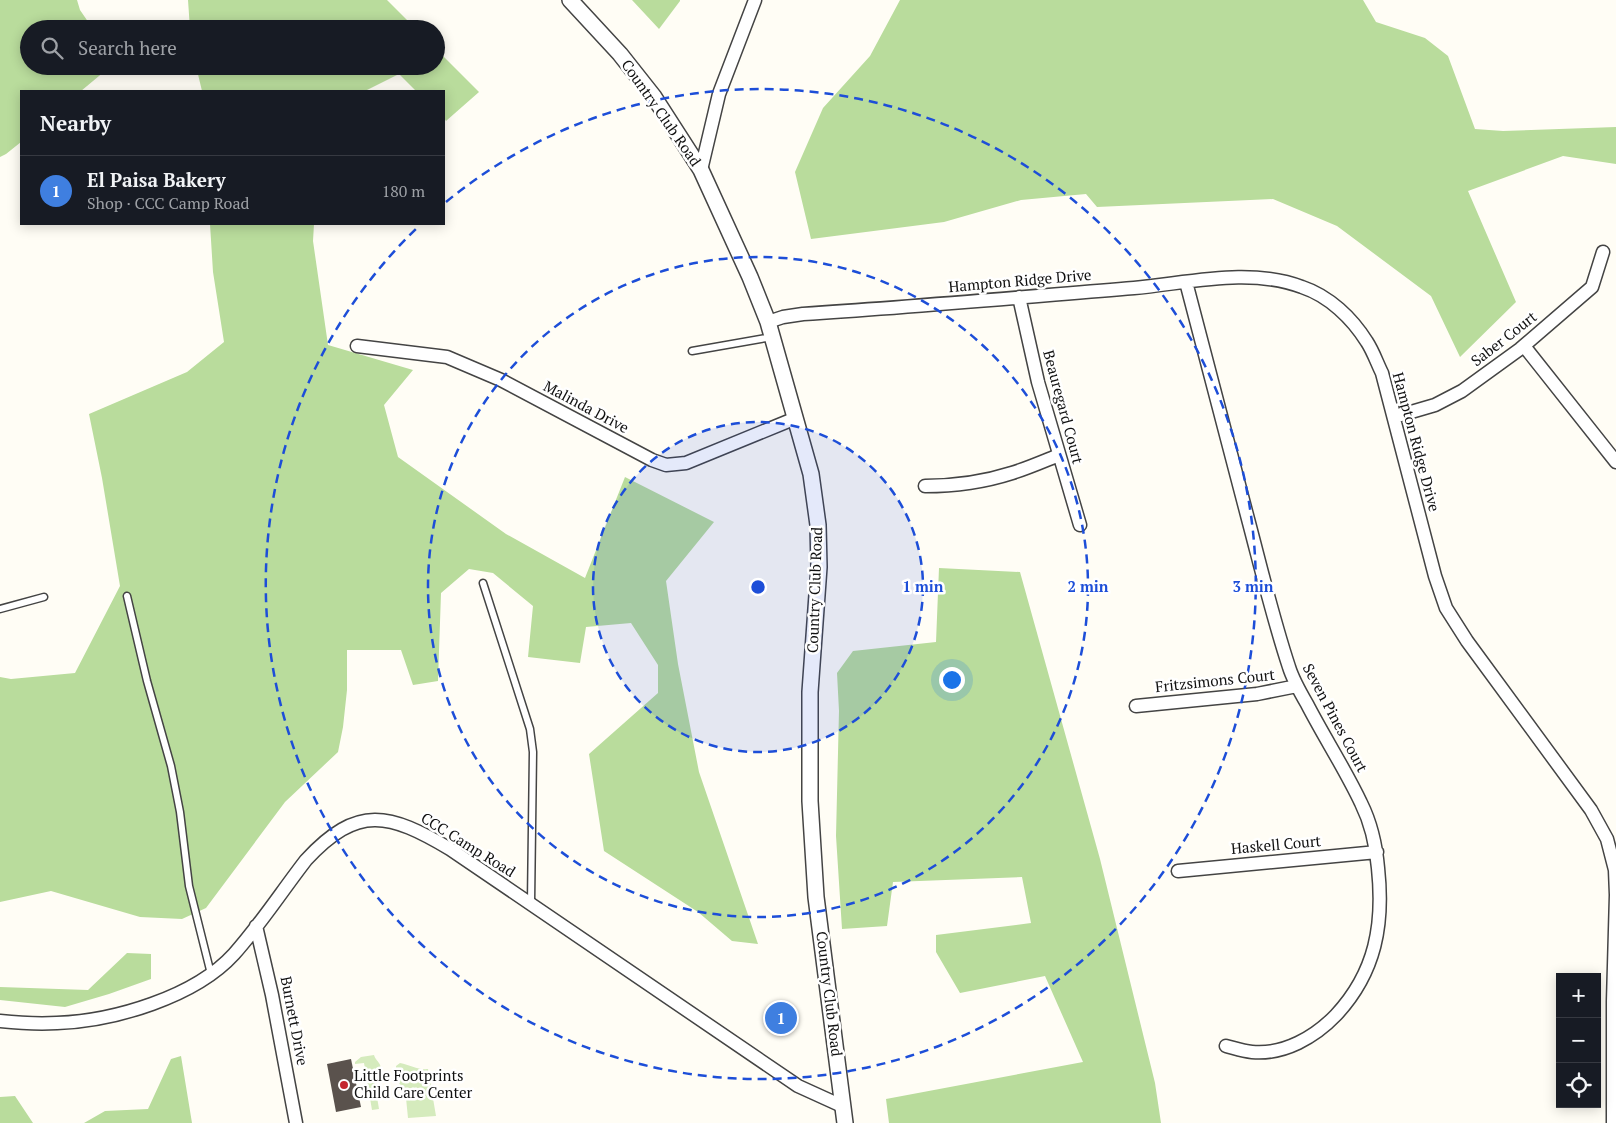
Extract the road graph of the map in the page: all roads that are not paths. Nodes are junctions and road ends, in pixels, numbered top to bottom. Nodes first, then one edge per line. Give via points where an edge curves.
1 (570, 0) edge
2 (755, 0) edge
3 (701, 170) junction
4 (1603, 252) dead end
5 (1186, 282) junction
6 (1019, 297) junction
7 (768, 322) junction
8 (773, 337) junction
9 (357, 346) dead end
10 (1524, 346) junction
11 (692, 350) dead end
12 (1394, 417) junction
13 (796, 418) junction
14 (1059, 456) junction
15 (1616, 462) edge
16 (925, 486) dead end
17 (1080, 525) dead end
18 (483, 583) dead end
19 (126, 596) dead end
20 (44, 597) dead end
21 (0, 609) edge
22 (1298, 686) junction
23 (1136, 706) dead end
24 (1376, 852) junction
25 (1178, 871) dead end
26 (531, 903) junction
27 (256, 926) junction
28 (211, 974) junction
29 (1614, 1001) edge
30 (0, 1021) edge
31 (1226, 1046) dead end
32 (842, 1106) junction
33 (296, 1123) edge
34 (845, 1123) edge
35 (1613, 1123) edge

1 - 3 street, Country Club Road via 654,97
2 - 3 street via 719,94
3 - 7 street, Country Club Road
4 - 10 street, Saber Court via 1592,287
5 - 6 street, Hampton Ridge Drive
5 - 12 street, Hampton Ridge Drive via 1270,278 1318,294 1346,316 1368,342 1382,373
5 - 22 street, Seven Pines Court via 1289,669
6 - 7 street, Hampton Ridge Drive via 802,314
6 - 14 street, Beauregard Court
7 - 8 street, Country Club Road
8 - 11 lane
8 - 13 street, Country Club Road
9 - 13 street, Malinda Drive via 447,357 460,362 666,465 680,465 699,459
10 - 12 street, Saber Court via 1462,391 1435,405
10 - 15 street
12 - 29 street, Hampton Ridge Drive via 1446,608 1591,810 1607,839 1615,870
13 - 32 street, Country Club Road via 811,474 818,525 810,692 810,801 816,897
14 - 16 street via 997,477 949,486
14 - 17 street, Beauregard Court
18 - 26 lane via 530,729 533,752
19 - 28 lane via 171,766 189,886
20 - 21 lane
22 - 23 street, Fritzsimons Court via 1257,694
22 - 24 street, Seven Pines Court via 1362,804
24 - 25 street, Haskell Court
24 - 31 street, Seven Pines Court via 1380,886 1376,945 1358,987 1344,1006 1315,1033 1282,1049 1252,1052
26 - 27 street, CCC Camp Road via 423,833 390,820 371,820 344,828 319,846
26 - 32 street, CCC Camp Road via 798,1086
27 - 28 street, CCC Camp Road via 234,954
27 - 33 street, Burnett Drive via 271,986
28 - 30 street, CCC Camp Road via 173,996 110,1015 58,1023
29 - 35 street, Hampton Ridge Drive
32 - 34 street, Country Club Road

